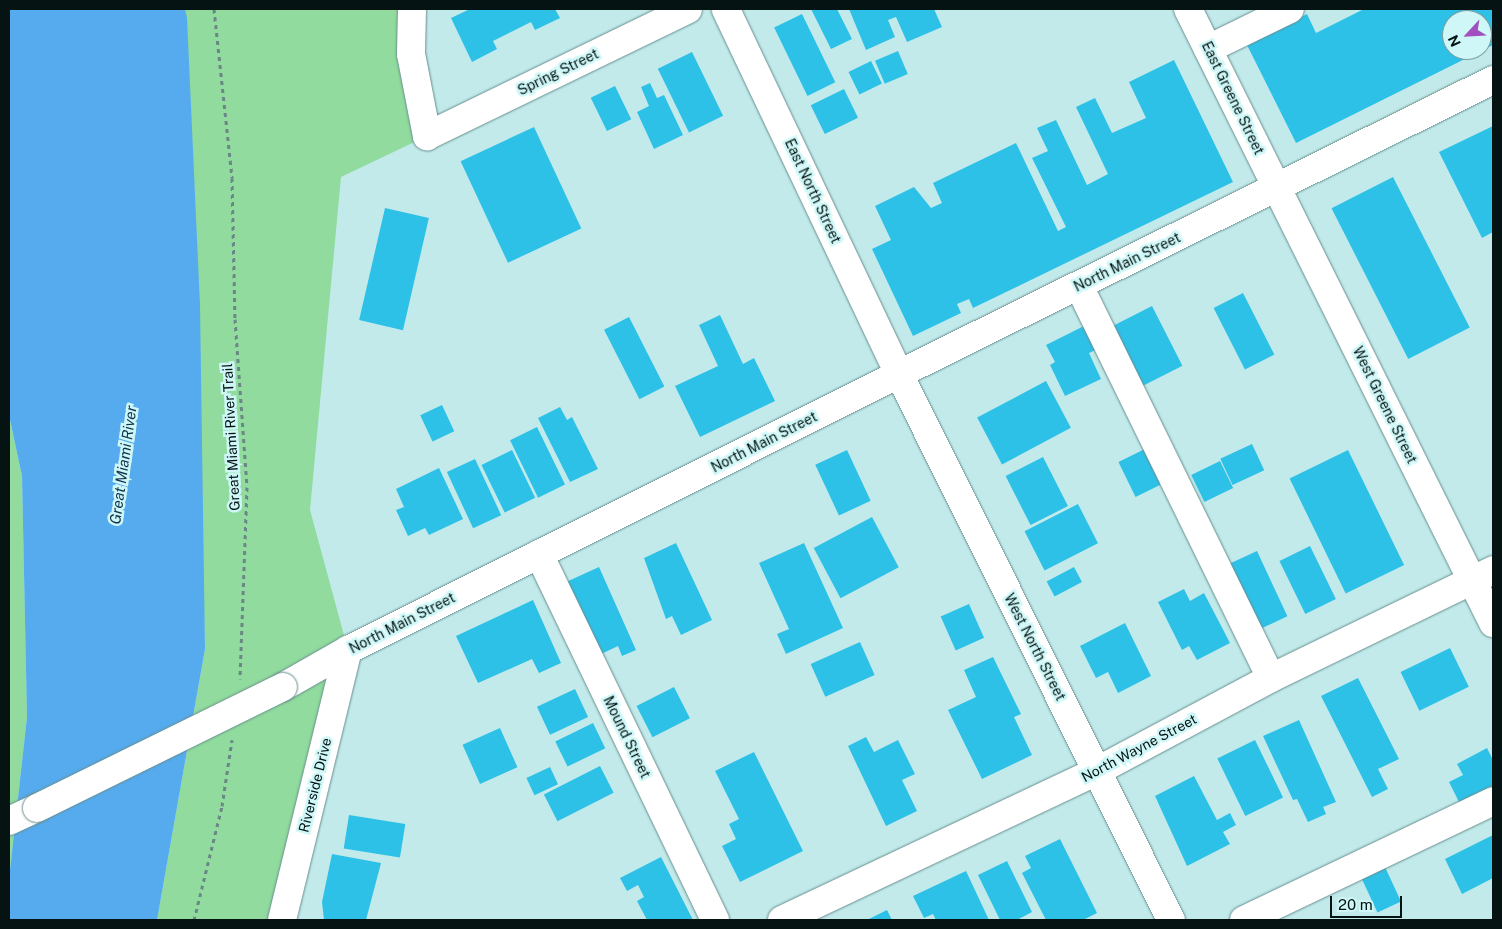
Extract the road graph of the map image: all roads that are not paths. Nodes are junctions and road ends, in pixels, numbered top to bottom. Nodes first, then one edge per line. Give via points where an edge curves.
1 (412, 9) edge
2 (688, 9) edge
3 (726, 9) edge
4 (1188, 9) edge
5 (1290, 9) edge
6 (1208, 49) junction
7 (1493, 80) edge
8 (1277, 188) junction
9 (1078, 286) junction
10 (898, 374) junction
11 (539, 554) junction
12 (1483, 575) edge
13 (1493, 622) edge
14 (348, 650) junction
15 (1271, 678) junction
16 (1097, 771) junction
17 (1493, 801) edge
18 (9, 821) edge
19 (282, 920) edge
20 (715, 920) edge
21 (782, 920) edge
22 (1171, 920) edge
23 (1244, 920) edge

1 - 2 street, Spring Street via 411,54 427,136
3 - 10 street, East North Street
4 - 6 street, East Greene Street
5 - 6 street
6 - 8 street, East Greene Street
7 - 8 street, North Main Street
8 - 9 street, North Main Street
8 - 12 street, West Greene Street
9 - 10 street, North Main Street
9 - 15 street
10 - 11 street, North Main Street
10 - 16 street, West North Street
11 - 14 street, North Main Street
11 - 20 street, Mound Street
12 - 13 street, West Greene Street
12 - 15 street, North Wayne Street
14 - 18 street, North Main Street, bridge via 283,687
14 - 19 street, Riverside Drive
15 - 16 street, North Wayne Street
16 - 21 street, North Wayne Street
16 - 22 street, West North Street
17 - 23 street

